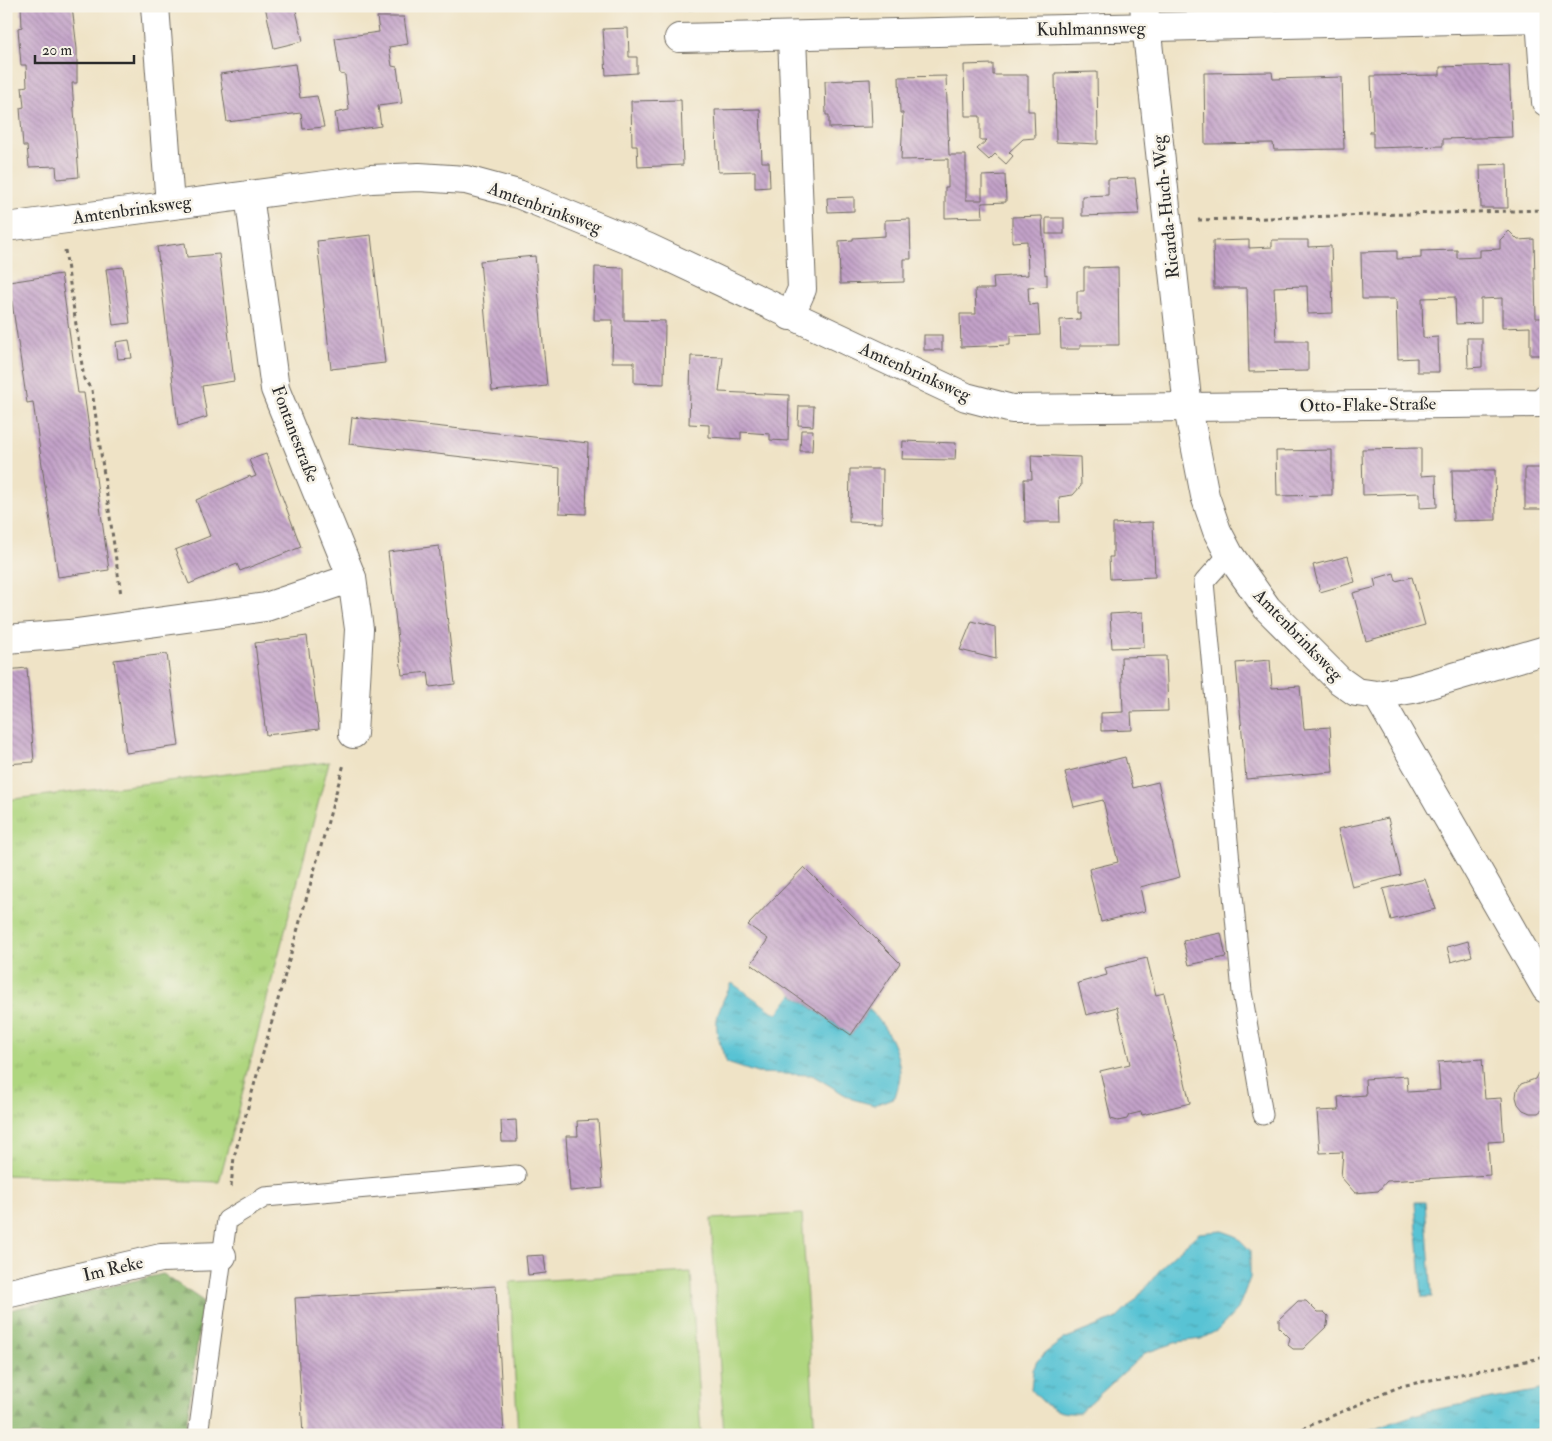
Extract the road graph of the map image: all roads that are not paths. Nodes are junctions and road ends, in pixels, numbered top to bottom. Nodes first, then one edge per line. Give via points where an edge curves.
1 (155, 6) edge
2 (1145, 17) edge
3 (1543, 18) edge
4 (792, 37) junction
5 (679, 38) dead end
6 (1546, 102) edge
7 (249, 195) junction
8 (170, 205) junction
9 (6, 227) edge
10 (790, 316) junction
11 (1546, 398) edge
12 (1188, 408) junction
13 (1229, 554) junction
14 (352, 578) junction
15 (6, 639) edge
16 (1546, 650) edge
17 (1377, 695) junction
18 (352, 734) road end
19 (1546, 989) edge
20 (1263, 1115) dead end
21 (516, 1175) dead end
22 (222, 1256) junction
23 (6, 1294) edge
24 (198, 1435) edge

1 - 8 street
2 - 3 street, Kuhlmannsweg
2 - 4 street, Kuhlmannsweg
2 - 12 street, Ricarda-Huch-Weg
3 - 6 street, Kuhlmannsweg
4 - 5 street, Kuhlmannsweg
4 - 10 street via 802,289
7 - 8 street, Amtenbrinksweg
7 - 10 street, Amtenbrinksweg via 371,179 419,177 466,180 518,194 647,247
7 - 14 street, Fontanestraße via 275,388
8 - 9 street, Amtenbrinksweg
10 - 12 street, Amtenbrinksweg via 966,397 1012,409
11 - 12 street, Otto-Flake-Straße via 1541,403
12 - 13 street, Amtenbrinksweg via 1205,496
13 - 17 street, Amtenbrinksweg via 1267,608 1339,680 1356,692
13 - 20 lane via 1204,582 1242,992
14 - 15 street via 266,607 126,627
14 - 18 street, Fontanestraße via 359,629
16 - 17 street via 1413,689
17 - 19 street
21 - 22 lane via 265,1197 227,1220
22 - 23 street, Im Reke via 161,1258
22 - 24 lane

